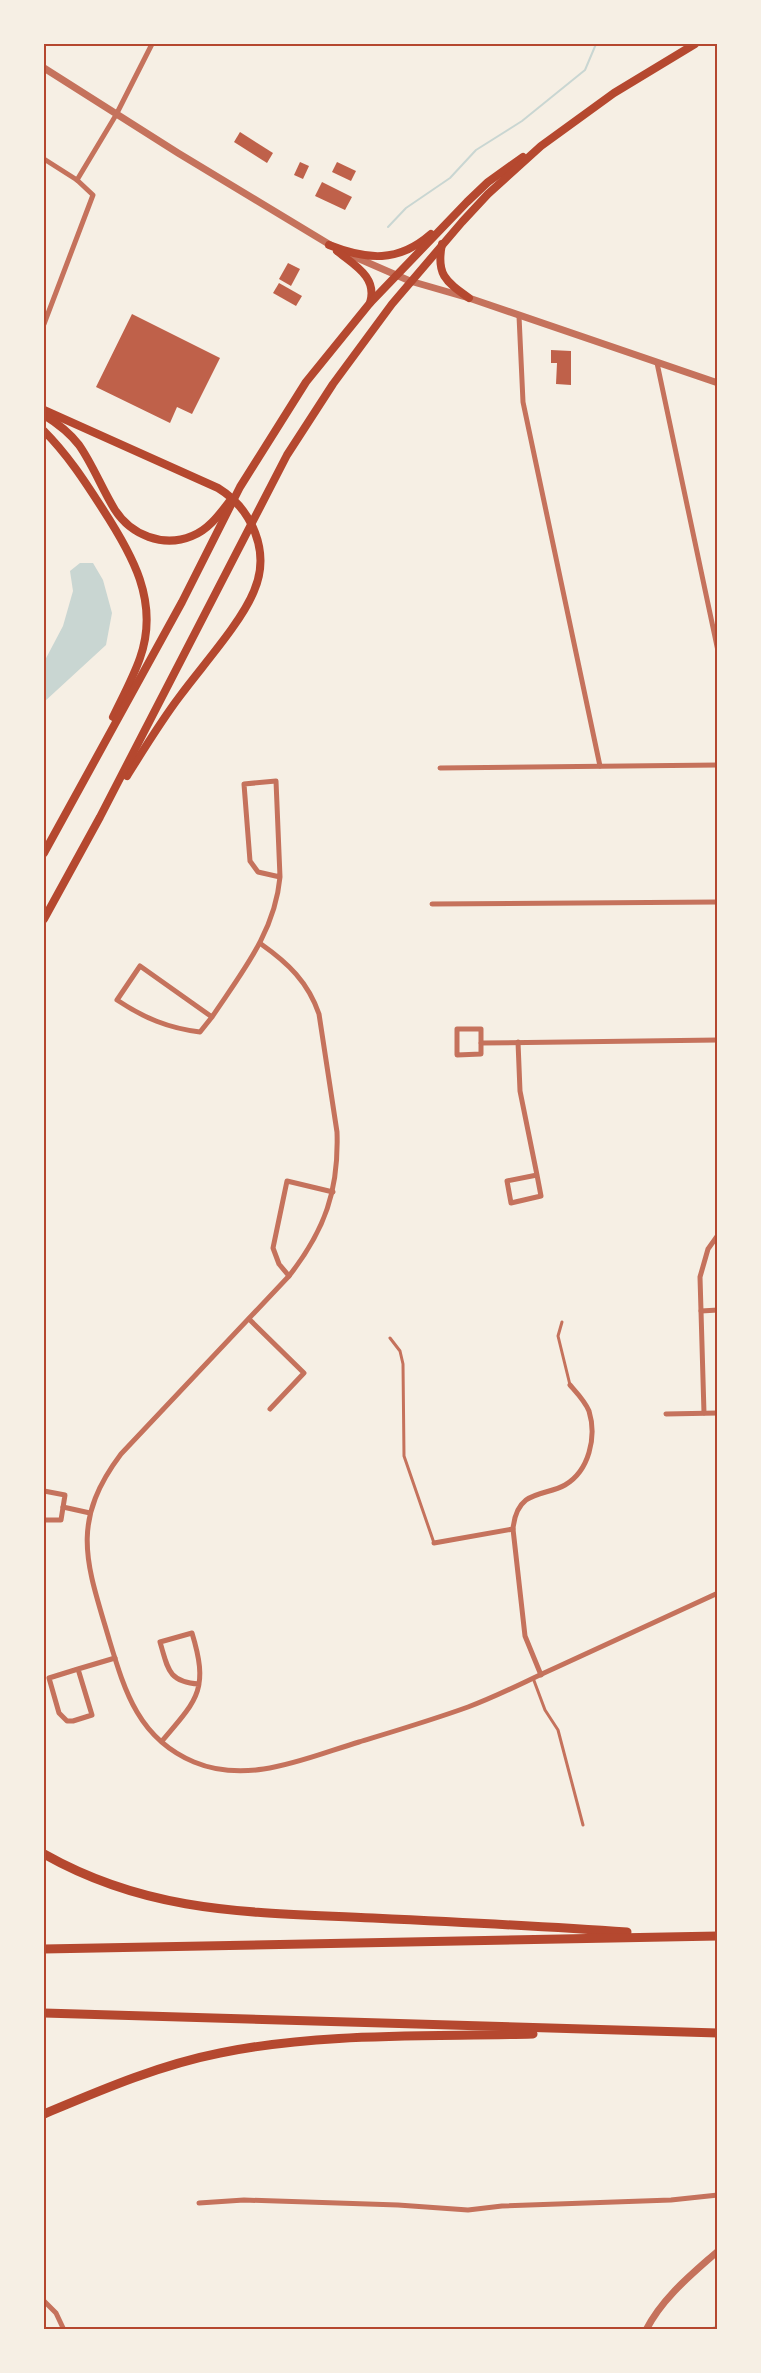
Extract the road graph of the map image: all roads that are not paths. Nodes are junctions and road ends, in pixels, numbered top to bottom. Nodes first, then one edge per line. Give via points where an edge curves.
1 (152, 44) edge
2 (695, 44) edge
3 (44, 68) edge
4 (116, 115) junction
5 (541, 146) junction
6 (44, 159) edge
7 (77, 180) junction
8 (467, 202) junction
9 (442, 243) junction
10 (329, 245) junction
11 (396, 276) junction
12 (411, 281) junction
13 (469, 298) junction
14 (370, 303) junction
15 (519, 316) junction
16 (44, 324) edge
17 (657, 363) junction
18 (717, 383) edge
19 (44, 410) edge
20 (44, 415) edge
21 (44, 431) edge
22 (240, 487) junction
23 (717, 651) edge
24 (717, 765) edge
25 (600, 766) junction
26 (440, 768) dead end
27 (71, 804) junction
28 (100, 816) junction
29 (44, 853) edge
30 (280, 877) junction
31 (717, 902) edge
32 (432, 904) dead end
33 (44, 919) edge
34 (261, 944) junction
35 (212, 1017) junction
36 (717, 1040) edge
37 (481, 1042) junction
38 (518, 1042) junction
39 (537, 1175) junction
40 (333, 1192) junction
41 (717, 1235) edge
42 (289, 1276) junction
43 (717, 1310) edge
44 (701, 1311) junction
45 (249, 1319) junction
46 (562, 1322) dead end
47 (390, 1338) dead end
48 (570, 1385) joint
49 (270, 1409) dead end
50 (704, 1413) junction
51 (717, 1413) edge
52 (666, 1414) dead end
53 (44, 1491) edge
54 (63, 1507) junction
55 (90, 1513) junction
56 (44, 1520) edge
57 (513, 1529) junction
58 (434, 1543) joint
59 (717, 1593) edge
60 (115, 1658) junction
61 (78, 1669) junction
62 (541, 1675) junction
63 (533, 1678) junction
64 (199, 1684) junction
65 (162, 1741) junction
66 (583, 1825) dead end
67 (44, 1854) edge
68 (683, 1936) junction
69 (717, 1936) edge
70 (44, 1949) edge
71 (44, 2013) edge
72 (630, 2031) junction
73 (717, 2033) edge
74 (44, 2114) edge
75 (717, 2196) edge
76 (199, 2204) dead end
77 (717, 2251) edge
78 (44, 2301) edge
79 (64, 2330) edge
80 (646, 2330) edge

1 - 4 street
2 - 5 main road via 614,93
3 - 4 street
4 - 7 street
4 - 10 street
5 - 8 main road via 509,165
5 - 9 main road
6 - 7 street
7 - 16 street via 93,195
8 - 10 main road via 427,237 392,255 364,256
8 - 11 main road
9 - 12 main road
9 - 13 main road via 439,262 443,275
10 - 11 street
10 - 14 main road via 369,278 373,293
11 - 12 street
11 - 14 main road
12 - 13 street
12 - 28 main road via 333,384 287,455
13 - 15 street
14 - 22 main road via 306,382
15 - 17 street
15 - 25 street via 523,402
17 - 18 street
17 - 23 street
19 - 28 main road via 218,488 240,505 258,543 259,578 247,605 176,701
20 - 22 main road via 78,444 116,512 137,532 151,539 193,536 207,527
21 - 27 main road via 71,460 130,552 147,611 141,657
22 - 27 main road
24 - 25 street
25 - 26 street
27 - 29 main road
28 - 33 main road
30 - 30 street via 258,872 250,861 244,784 276,781
30 - 34 street via 275,910
31 - 32 street
34 - 35 street
34 - 40 street via 300,976 319,1014 337,1132
35 - 35 street via 140,966 117,1000 137,1014 177,1029 200,1032
36 - 38 street
37 - 37 street via 481,1029 457,1029 457,1055 481,1054
37 - 38 street
38 - 39 street via 520,1090
39 - 39 street via 507,1181 511,1203 541,1197
40 - 42 street via 313,1242
40 - 42 street via 287,1181 273,1248
41 - 44 street via 703,1262
42 - 45 street
43 - 44 street
44 - 50 street
45 - 49 street via 304,1373
45 - 55 street via 121,1454 103,1479
46 - 48 lane via 558,1336
47 - 58 lane via 400,1351 403,1364 404,1456
48 - 57 street via 584,1402 590,1418 592,1436 587,1460 568,1484 525,1501 514,1518
50 - 51 street
50 - 52 street
53 - 54 street via 65,1496
54 - 55 street
54 - 56 street via 61,1520
55 - 60 street via 86,1555
57 - 58 street
57 - 62 street via 525,1636
59 - 62 street
60 - 61 street
60 - 65 street via 132,1706
61 - 61 street via 49,1678 59,1713 73,1721 92,1715
62 - 63 street
63 - 65 street via 459,1710 269,1769 246,1772 210,1767 194,1762
63 - 66 lane via 545,1710 558,1730
64 - 64 street via 199,1656 192,1633 160,1642 171,1674 178,1681
64 - 65 street via 190,1709
67 - 68 highway via 127,1891 189,1906
68 - 69 highway
68 - 70 highway
71 - 72 highway
72 - 73 highway
72 - 74 highway via 335,2039 261,2045 157,2070
75 - 76 street via 468,2210 244,2200
77 - 80 street via 678,2287
78 - 79 street via 56,2313

